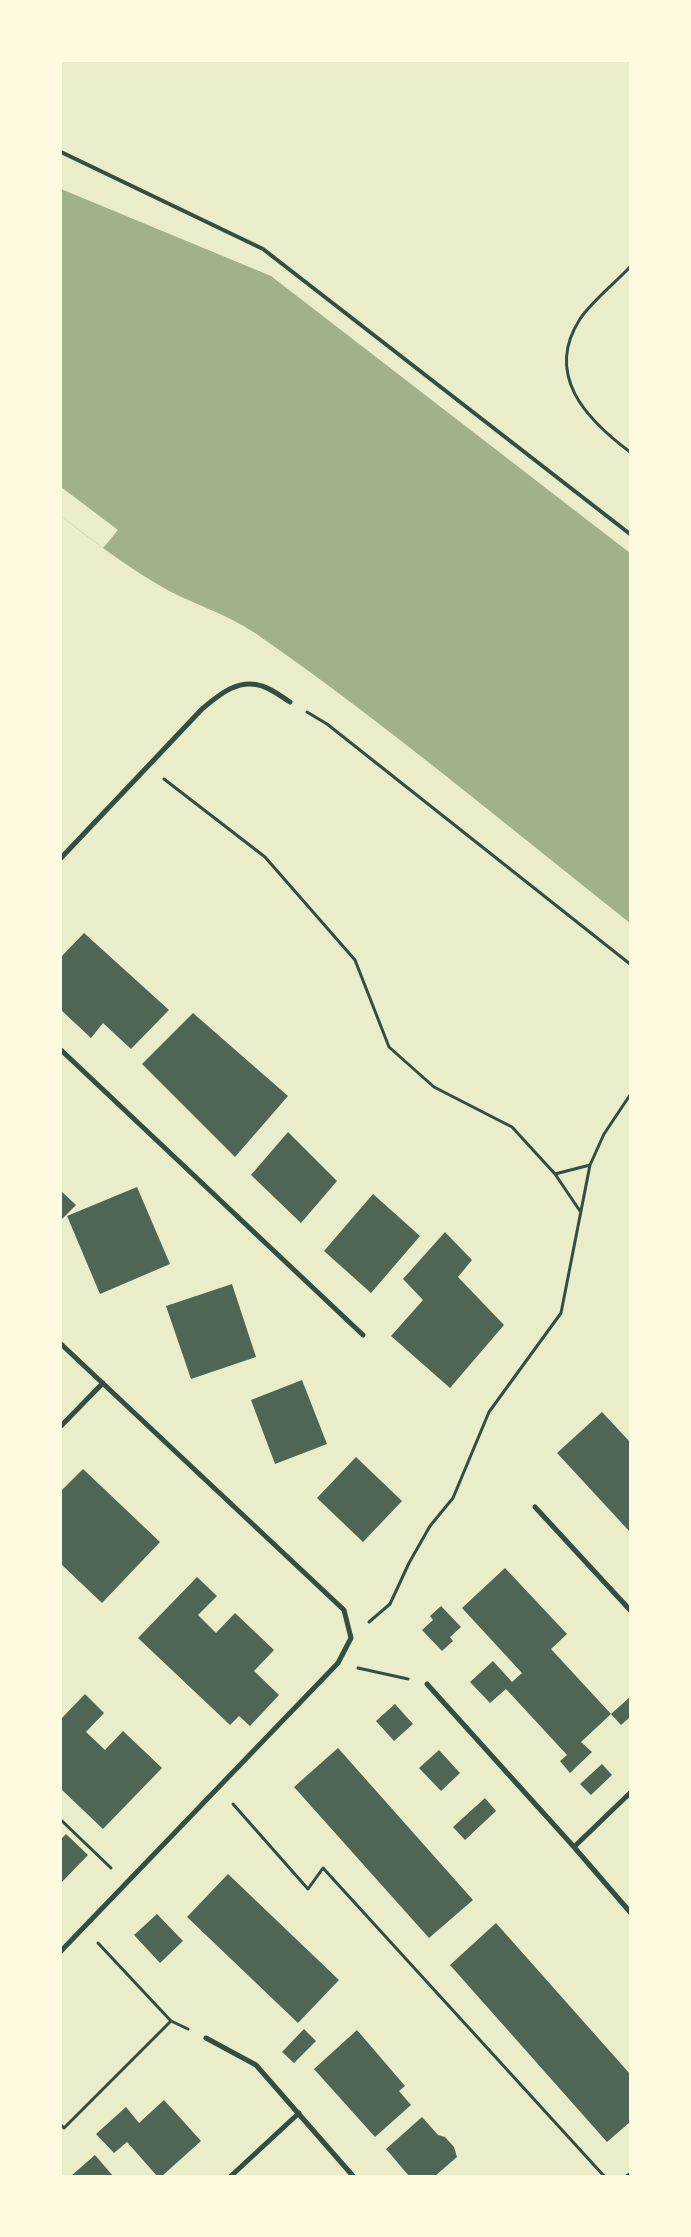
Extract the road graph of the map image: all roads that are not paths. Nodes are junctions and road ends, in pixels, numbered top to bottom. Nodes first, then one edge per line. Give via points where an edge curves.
1 (61, 152) edge
2 (630, 534) edge
3 (290, 702) road end
4 (61, 858) edge
5 (61, 1050) edge
6 (363, 1335) dead end
7 (61, 1344) edge
8 (102, 1383) junction
9 (61, 1426) edge
10 (535, 1507) dead end
11 (630, 1610) edge
12 (427, 1684) road end
13 (630, 1793) edge
14 (574, 1847) junction
15 (630, 1912) edge
16 (61, 1951) edge
17 (206, 2038) road end
18 (300, 2113) junction
19 (231, 2176) edge
20 (354, 2176) edge

1 - 2 lane via 263,250
3 - 4 street via 262,686 240,684 222,693 202,709
5 - 6 street
7 - 8 street
8 - 9 street
8 - 16 street via 344,1610 351,1638 338,1663
10 - 11 street
12 - 14 street
13 - 14 street
14 - 15 street
17 - 18 street via 256,2065
18 - 19 street
18 - 20 street

